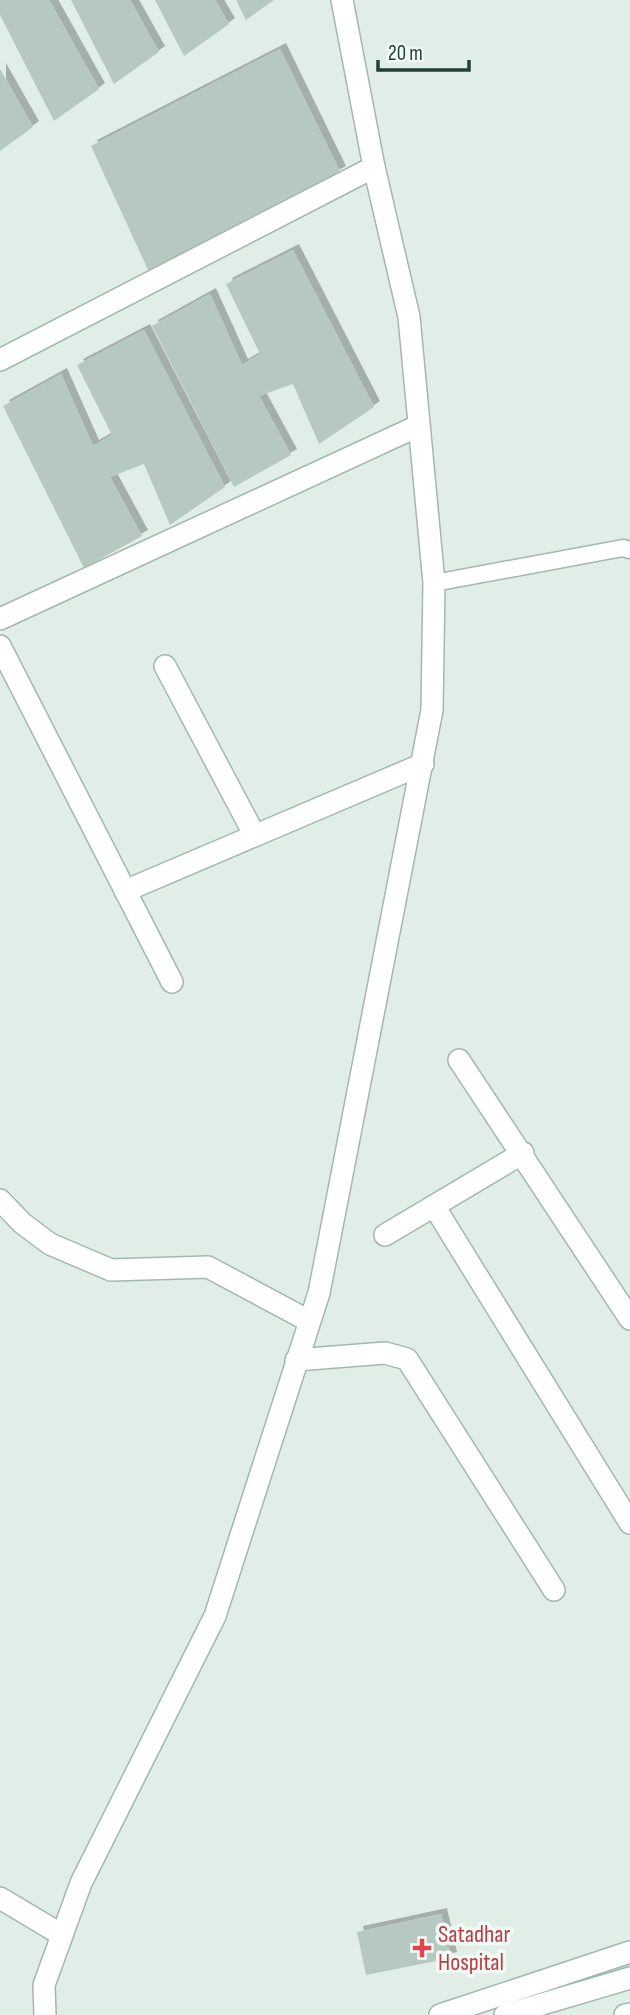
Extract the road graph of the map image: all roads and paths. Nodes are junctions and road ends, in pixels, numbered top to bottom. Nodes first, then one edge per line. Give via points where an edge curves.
1 (342, 0) edge
2 (374, 167) junction
3 (0, 360) edge
4 (418, 426) junction
5 (630, 550) edge
6 (434, 583) junction
7 (0, 619) edge
8 (0, 646) edge
9 (165, 666) dead end
10 (423, 764) junction
11 (254, 834) junction
12 (125, 891) junction
13 (172, 982) dead end
14 (459, 1060) dead end
15 (523, 1153) junction
16 (0, 1200) edge
17 (434, 1206) junction
18 (385, 1235) dead end
19 (630, 1319) edge
20 (309, 1321) junction
21 (296, 1360) junction
22 (630, 1523) edge
23 (554, 1590) dead end
24 (0, 1898) edge
25 (62, 1935) junction
26 (630, 1952) edge
27 (630, 1978) edge
28 (630, 2014) edge
29 (45, 2015) edge
30 (440, 2015) edge
31 (505, 2015) edge
32 (625, 2015) edge

1 - 2 street
2 - 3 street
2 - 4 street via 409,317
4 - 6 street
4 - 7 street
5 - 6 lane
6 - 10 street via 432,710
8 - 12 street
9 - 11 street
10 - 11 street
10 - 20 street
11 - 12 street
12 - 13 street
14 - 15 street
15 - 17 street
15 - 19 street
16 - 20 street via 50,1244 111,1270 208,1267
17 - 18 street
17 - 22 street
20 - 21 street
21 - 23 street via 385,1353 407,1359
21 - 25 street via 215,1616 81,1883
24 - 25 street
25 - 29 street via 44,1985
26 - 30 street
27 - 31 street
28 - 32 street

